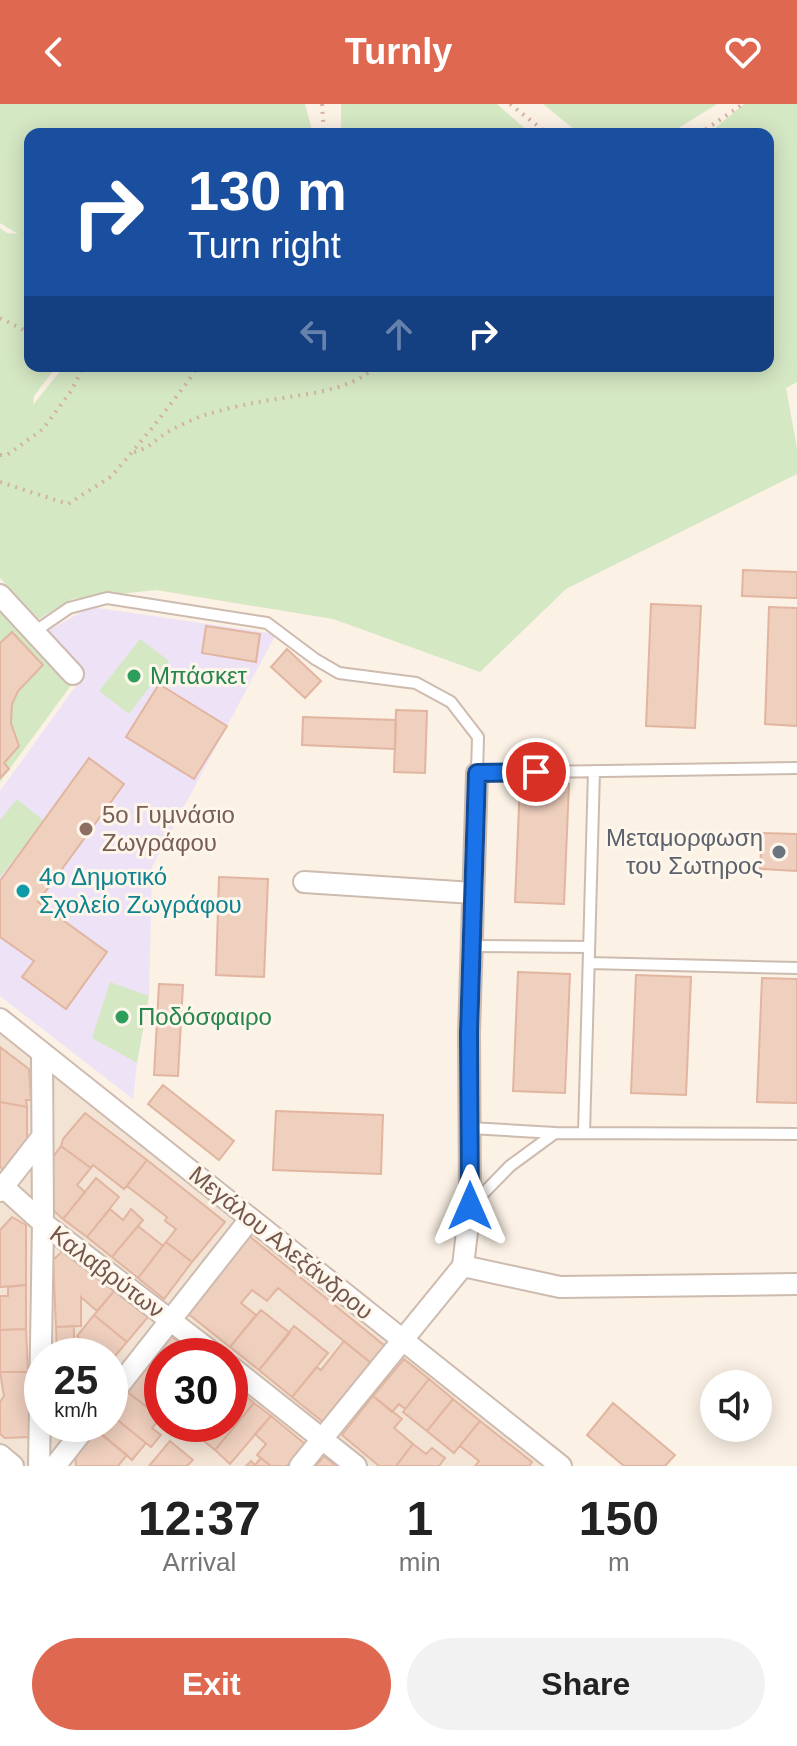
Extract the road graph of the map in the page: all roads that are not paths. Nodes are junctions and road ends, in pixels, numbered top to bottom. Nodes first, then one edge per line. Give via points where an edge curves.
1 (0, 595) edge
2 (34, 632) junction
3 (73, 674) dead end
4 (797, 768) edge
5 (594, 771) junction
6 (477, 773) junction
7 (304, 882) dead end
8 (473, 893) junction
9 (472, 946) junction
10 (589, 947) junction
11 (589, 963) junction
12 (797, 968) edge
13 (0, 1019) edge
14 (42, 1053) junction
15 (470, 1128) junction
16 (555, 1133) junction
17 (584, 1133) junction
18 (797, 1134) edge
19 (42, 1137) junction
20 (1, 1187) edge
21 (470, 1206) junction
22 (250, 1219) junction
23 (43, 1223) junction
24 (463, 1266) junction
25 (797, 1284) edge
26 (171, 1319) junction
27 (195, 1338) edge
28 (402, 1339) junction
29 (128, 1374) edge
30 (248, 1380) edge
31 (322, 1439) junction
32 (74, 1442) edge
33 (0, 1455) edge
34 (13, 1466) edge
35 (39, 1466) edge
36 (55, 1466) edge
37 (300, 1466) edge
38 (356, 1466) edge
39 (561, 1466) edge

1 - 2 street
2 - 3 street
2 - 6 lane via 69,608 107,598 267,623 339,673 416,683 451,702 478,737
4 - 5 lane
5 - 6 lane
5 - 10 lane
6 - 8 street
7 - 8 street
8 - 9 street
9 - 10 lane
9 - 15 street
10 - 11 lane
11 - 12 lane
11 - 17 lane
13 - 14 street, Μεγάλου Αλεξάνδρου
14 - 19 street
14 - 22 street, Μεγάλου Αλεξάνδρου
15 - 16 lane
15 - 21 street
16 - 17 lane
16 - 21 lane via 510,1166
17 - 18 lane
19 - 20 street
19 - 23 street
20 - 23 street, Καλαβρύτων
21 - 24 street
22 - 26 street
22 - 28 street, Μεγάλου Αλεξάνδρου
23 - 26 street, Καλαβρύτων
23 - 35 street
24 - 25 street via 560,1287
24 - 28 street
26 - 27 street, Καλαβρύτων
26 - 29 street
28 - 31 street
28 - 39 street, Μεγάλου Αλεξάνδρου
30 - 31 street
31 - 37 street
31 - 38 street
32 - 36 street
33 - 34 street

